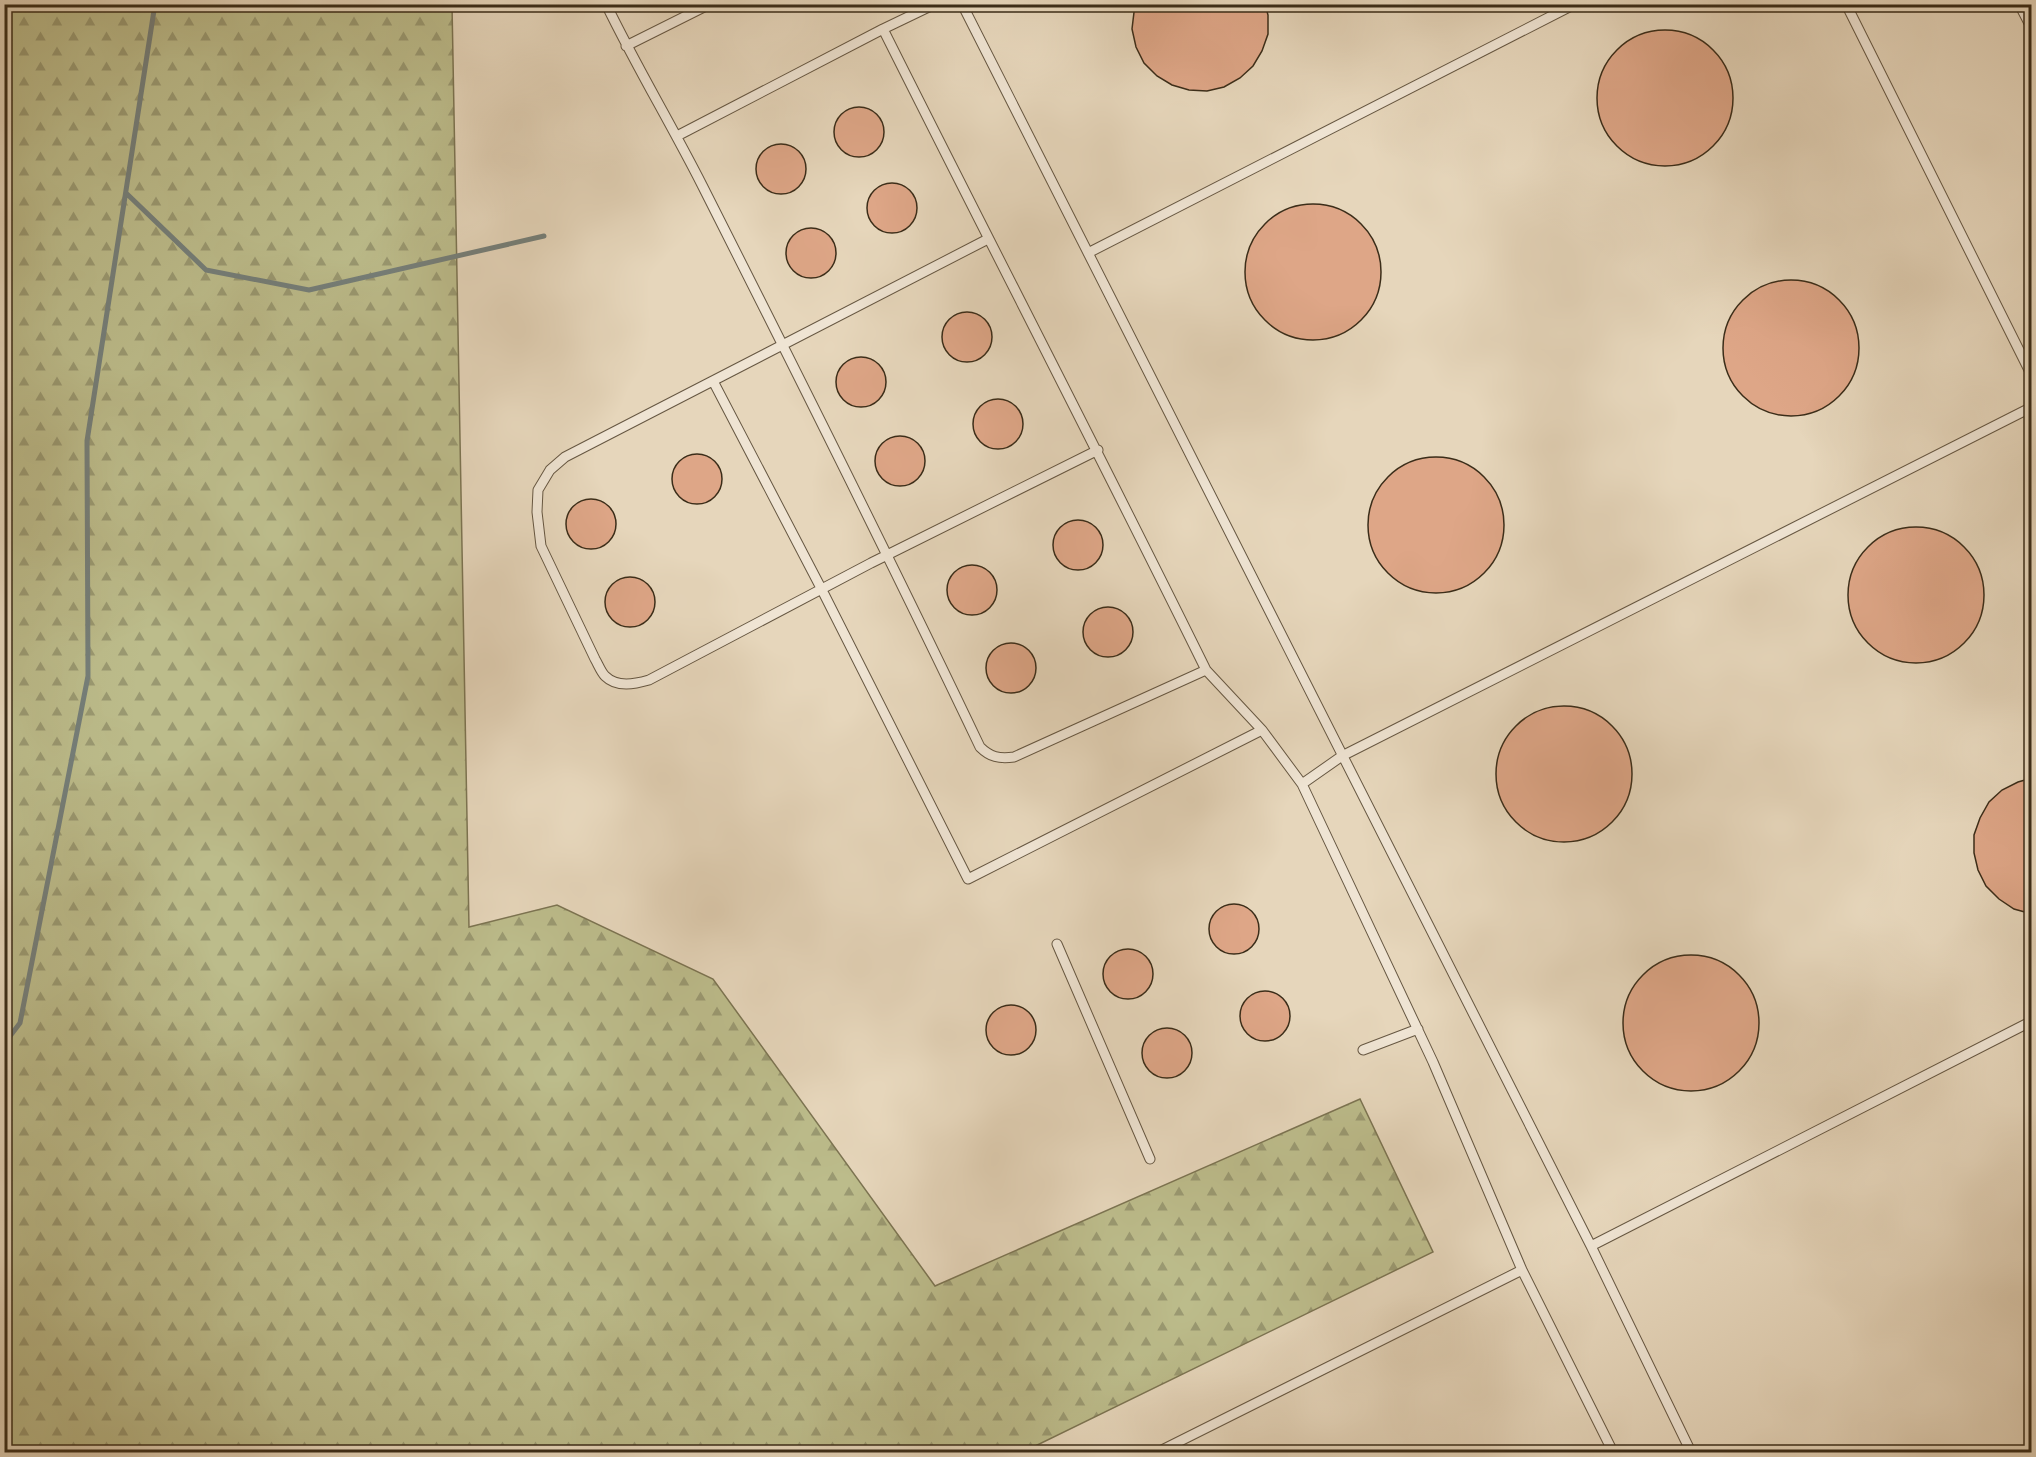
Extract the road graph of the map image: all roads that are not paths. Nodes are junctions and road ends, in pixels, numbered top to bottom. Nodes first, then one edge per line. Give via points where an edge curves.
1 (606, 4) edge
2 (710, 4) edge
3 (935, 4) edge
4 (962, 4) edge
5 (1575, 4) edge
6 (1846, 4) edge
7 (2019, 4) edge
8 (883, 29) junction
9 (2031, 29) edge
10 (626, 46) junction
11 (677, 136) junction
12 (988, 239) junction
13 (1088, 253) junction
14 (782, 344) junction
15 (2031, 376) edge
16 (713, 381) junction
17 (2031, 407) edge
18 (1098, 450) junction
19 (886, 556) junction
20 (822, 590) junction
21 (1206, 670) junction
22 (1263, 730) junction
23 (1342, 756) junction
24 (1302, 784) junction
25 (1056, 944) dead end
26 (2031, 1021) edge
27 (1418, 1029) junction
28 (1363, 1050) dead end
29 (1150, 1159) dead end
30 (1591, 1246) junction
31 (1522, 1270) junction
32 (1158, 1452) edge
33 (1612, 1452) edge
34 (1691, 1452) edge

1 - 10 lane
2 - 10 lane
3 - 8 lane
4 - 13 lane
5 - 13 lane
6 - 15 lane
7 - 9 lane
8 - 11 lane
8 - 12 lane
10 - 11 lane
11 - 14 lane
12 - 14 lane
12 - 18 lane
13 - 23 lane
14 - 16 lane
14 - 19 lane
16 - 20 lane
16 - 20 lane via 565,457 550,470 538,490 541,546 595,659 605,676 619,684 648,680
17 - 23 lane
18 - 19 lane
18 - 21 lane
19 - 20 lane
19 - 21 lane via 980,747 1000,759 1014,758
20 - 22 lane via 968,879
21 - 22 lane
22 - 24 lane
23 - 24 lane
23 - 30 lane
24 - 27 lane
25 - 29 lane
26 - 30 lane
27 - 28 lane
27 - 31 lane
30 - 34 lane
31 - 32 lane
31 - 33 lane

